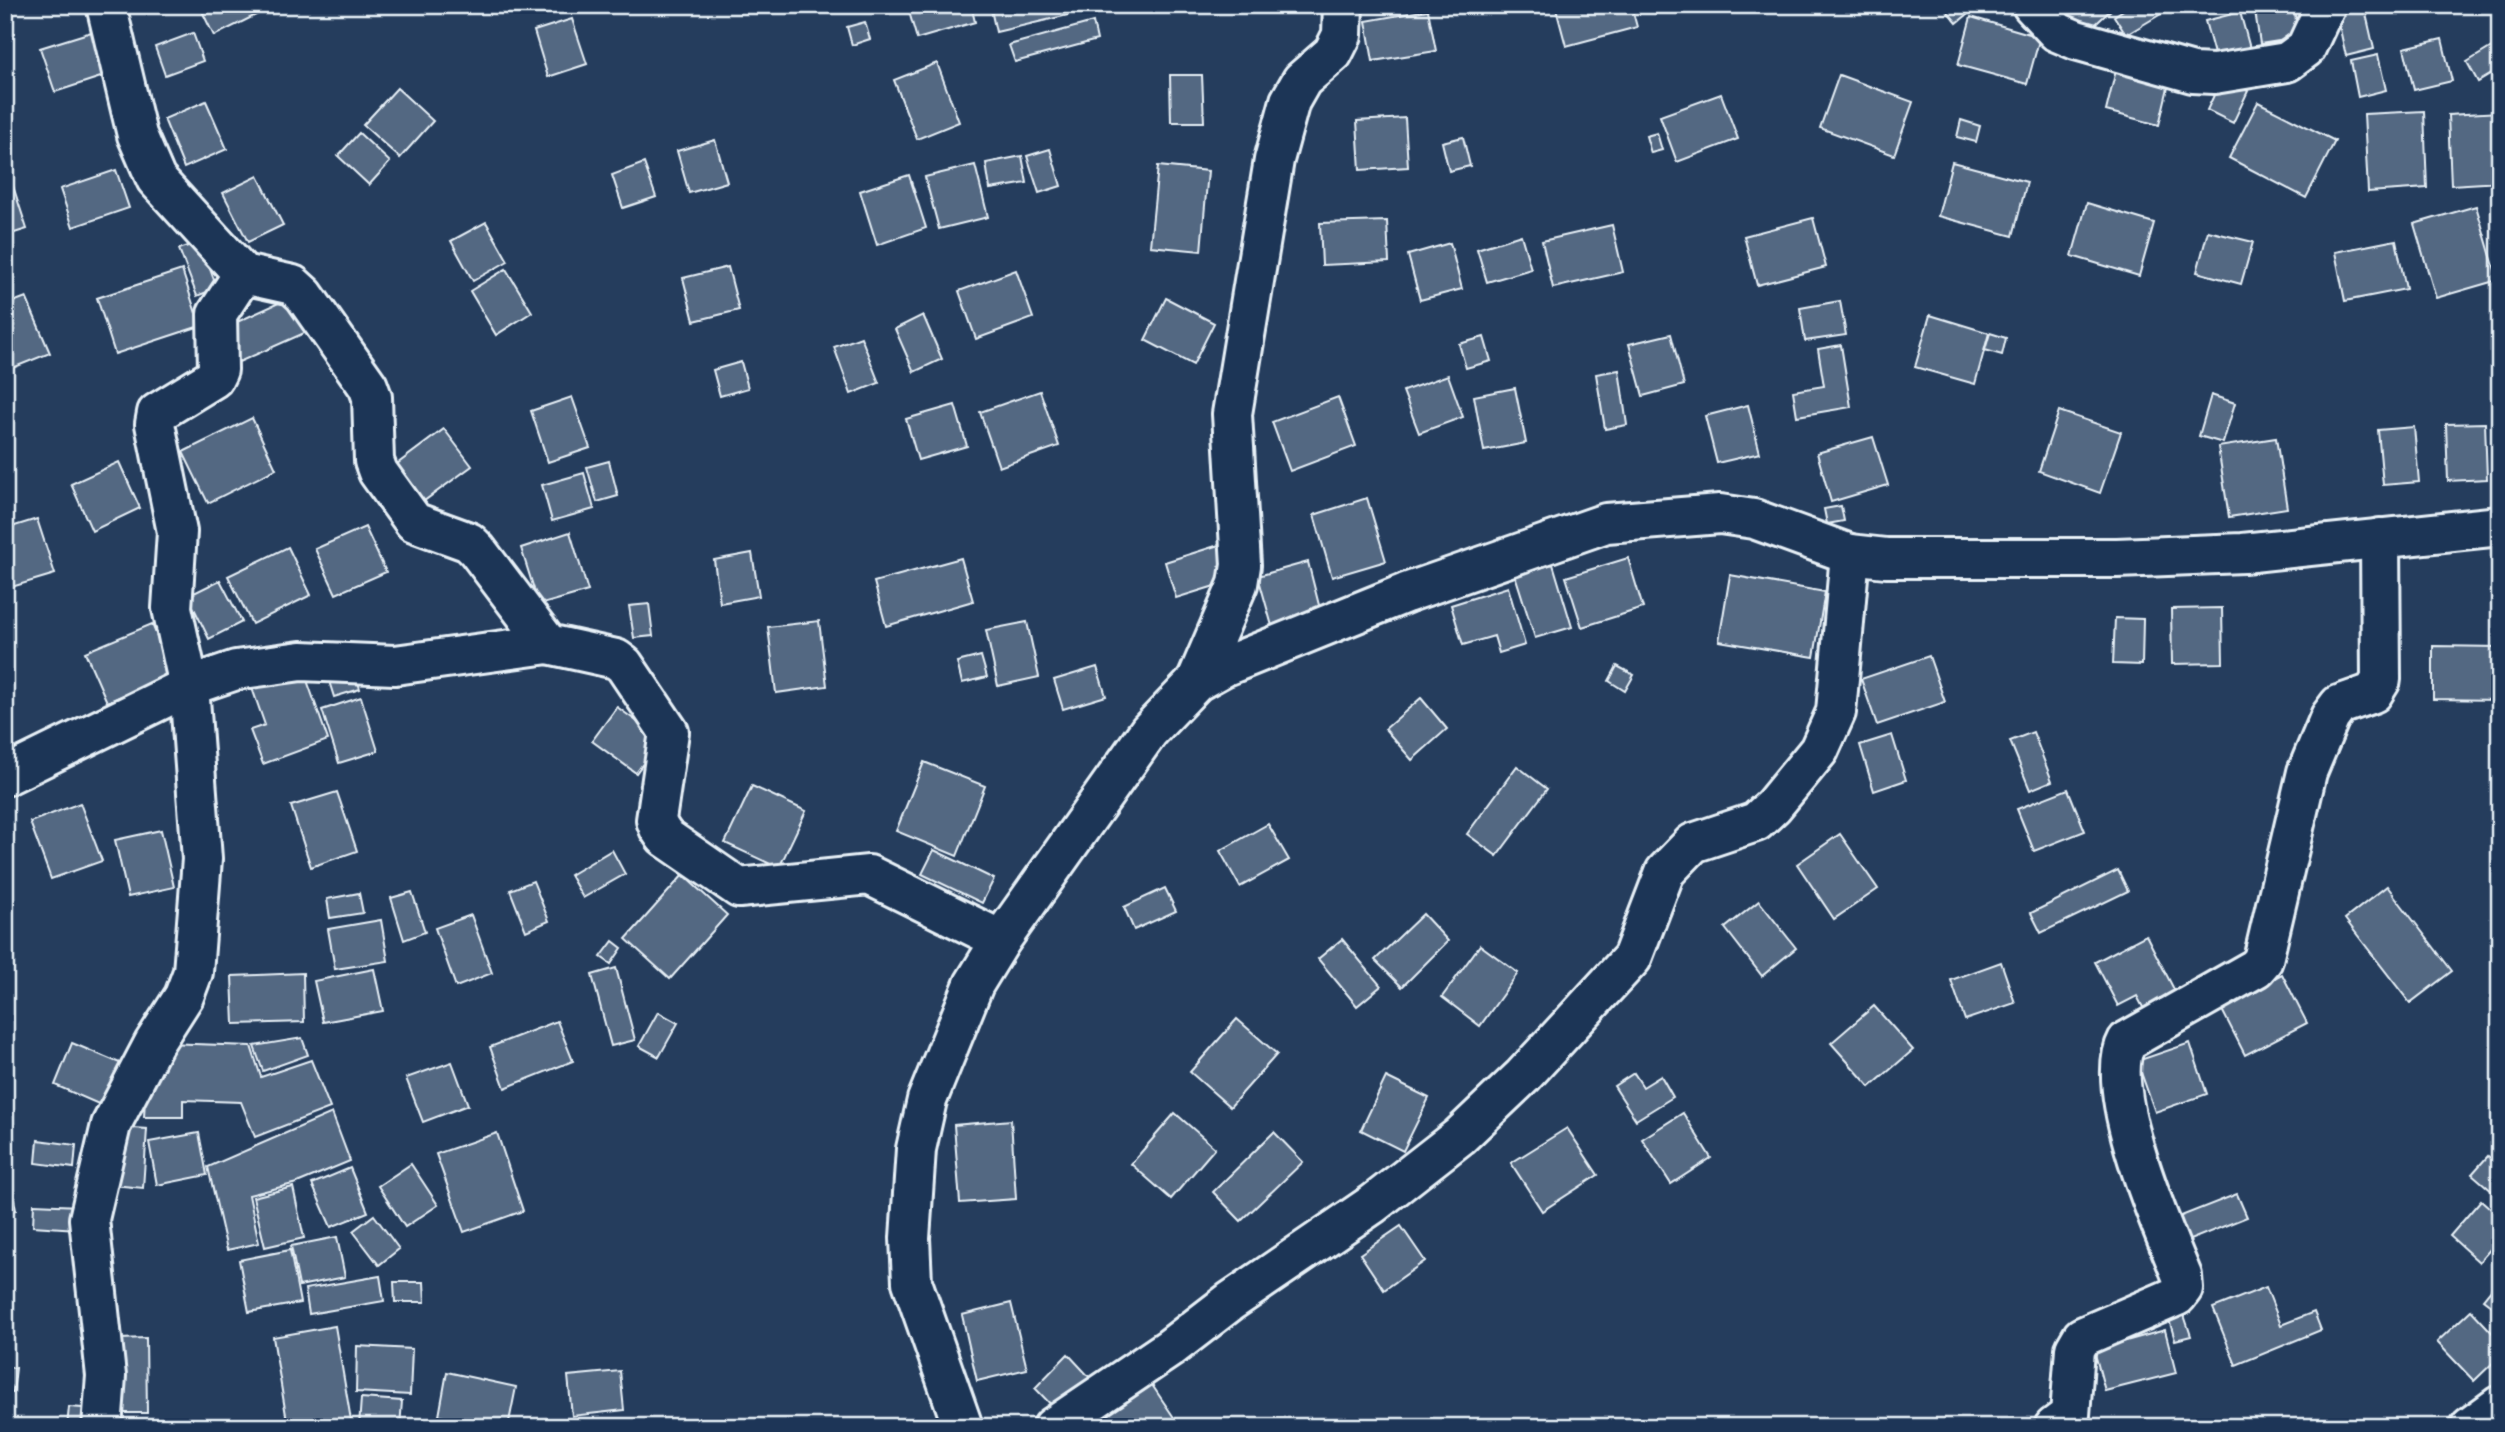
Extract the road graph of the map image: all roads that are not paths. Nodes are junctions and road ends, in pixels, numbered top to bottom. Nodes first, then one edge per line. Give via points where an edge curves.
1 (106, 5) edge
2 (1343, 5) edge
3 (2032, 5) edge
4 (2326, 5) edge
5 (243, 274) junction
6 (2500, 526) edge
7 (2380, 538) junction
8 (1850, 554) junction
9 (548, 645) junction
10 (189, 686) junction
11 (1186, 692) junction
12 (5, 776) edge
13 (1001, 940) junction
14 (2500, 1405) edge
15 (102, 1427) edge
16 (963, 1427) edge
17 (1053, 1427) edge
18 (2054, 1427) edge
19 (2470, 1427) edge

1 - 5 street via 137,135 156,179
2 - 11 street via 1342,35 1333,54 1302,80 1290,101 1274,160 1232,414 1241,565 1238,584
3 - 4 street via 2057,32 2076,40 2193,73 2214,74 2287,62 2306,48
5 - 9 street via 293,285 304,295 368,386 378,472 414,522 469,542 478,550
5 - 10 street via 217,314 218,370 214,378 157,413 155,424 177,532 172,608
6 - 7 street
7 - 8 street via 2244,553 2117,558
7 - 18 street via 2381,680 2373,693 2339,705 2316,750 2263,960 2127,1041 2122,1050 2125,1101 2137,1158 2183,1287 2177,1296 2082,1337 2075,1349 2070,1415
8 - 11 street via 1754,519 1720,514 1606,523 1406,593 1223,667
8 - 17 street via 1836,712 1819,750 1756,822 1693,843 1665,872 1620,971 1523,1076 1424,1165
9 - 10 street via 395,665 272,663
9 - 13 street via 616,659 624,665 669,732 656,820 659,828 665,838 738,888 869,875
10 - 12 street
10 - 15 street via 202,859 192,972 184,996 111,1125 89,1219 106,1376
11 - 13 street via 1149,731
13 - 16 street via 974,984 928,1100 915,1162 909,1238 912,1282
14 - 19 street

